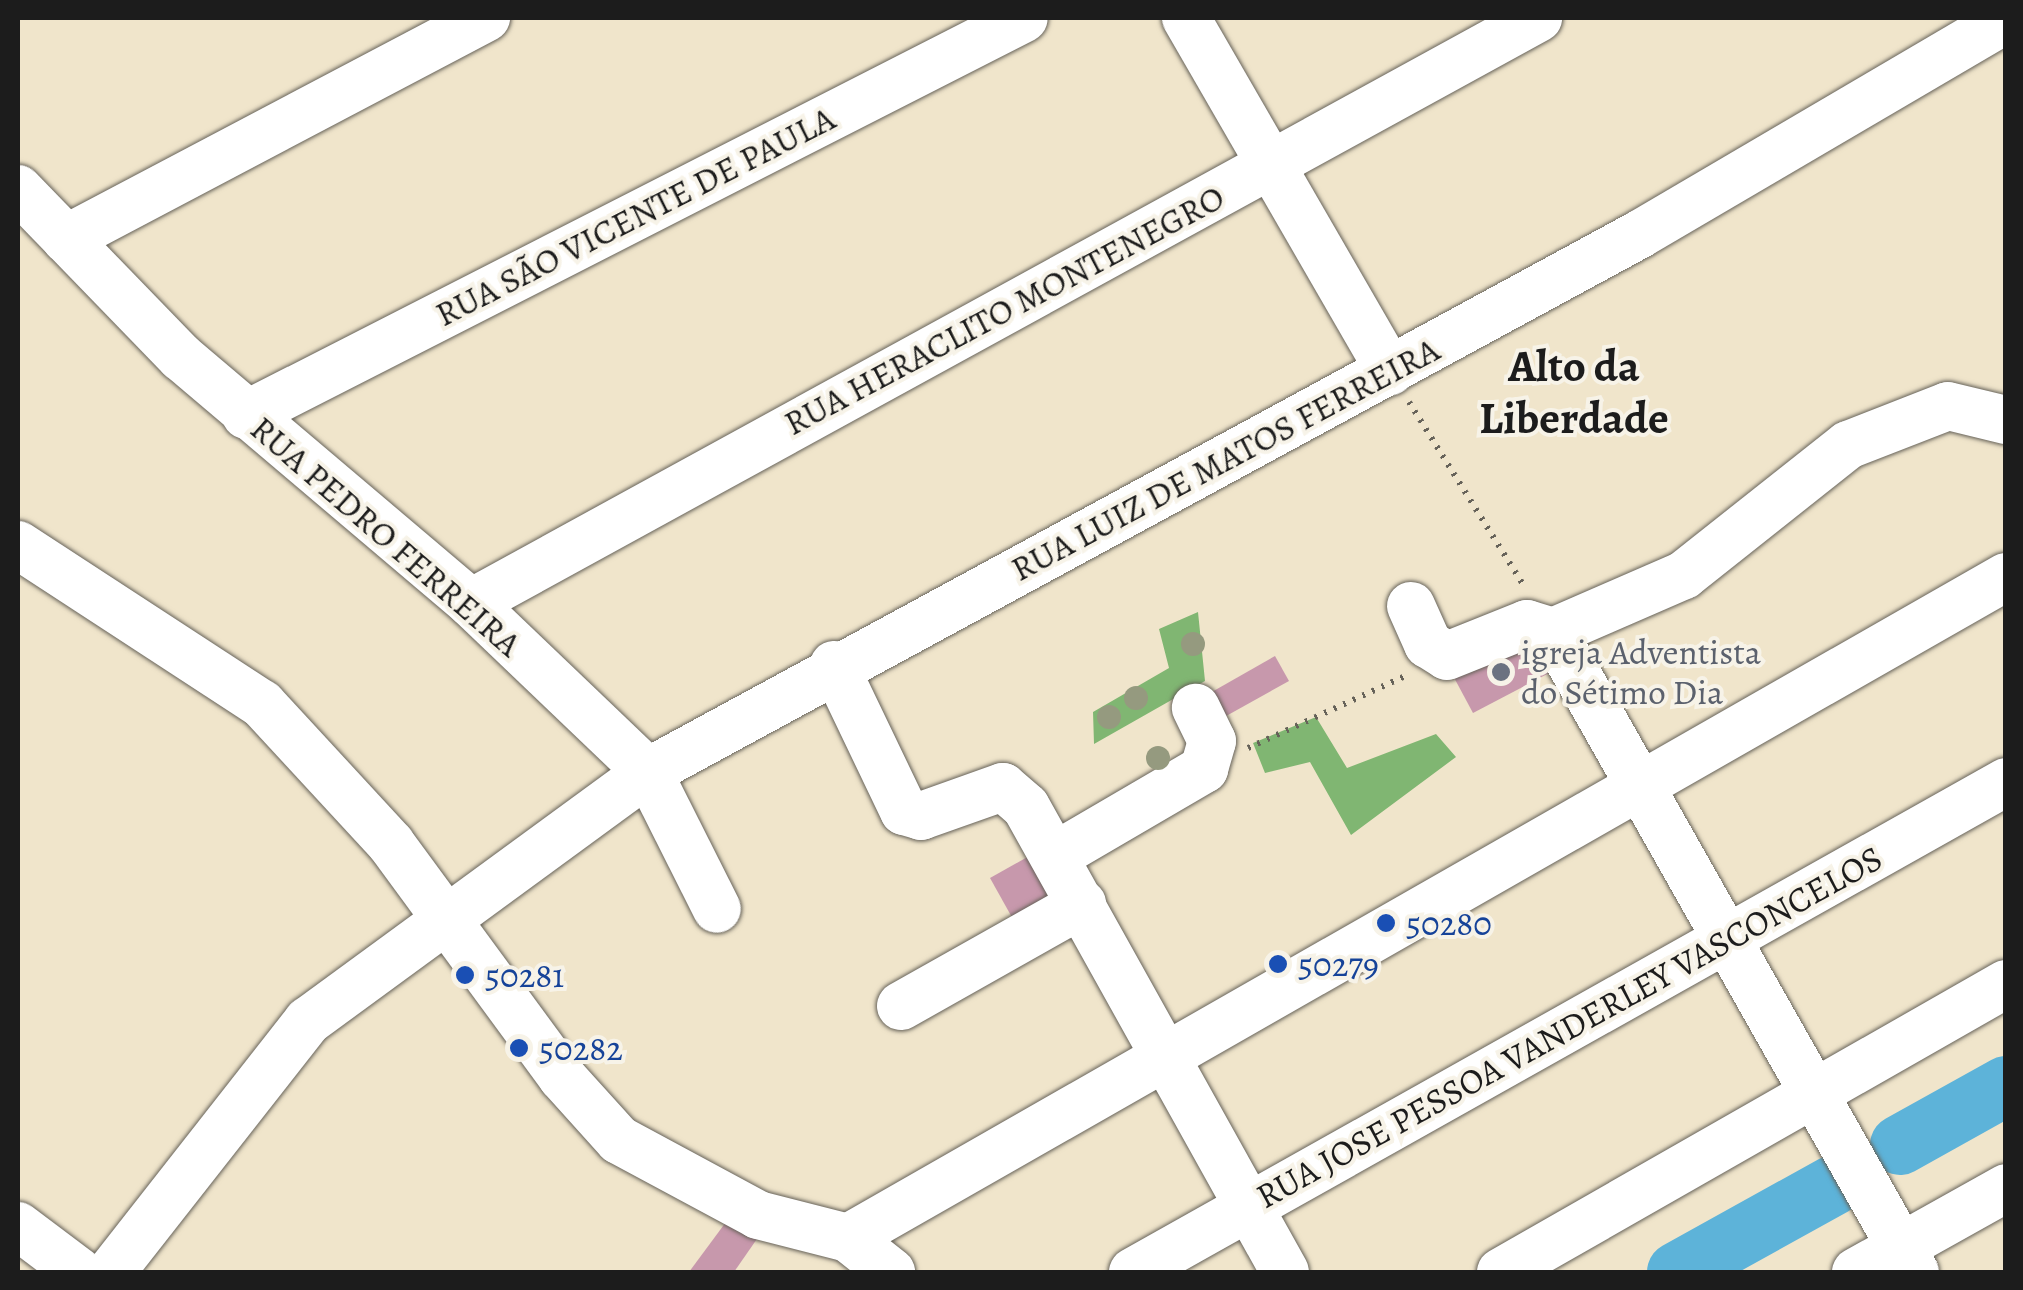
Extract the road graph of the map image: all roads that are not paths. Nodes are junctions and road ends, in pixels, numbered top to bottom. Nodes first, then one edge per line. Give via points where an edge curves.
1 (486, 18) edge
2 (1024, 18) edge
3 (1186, 18) edge
4 (1538, 18) edge
5 (2006, 19) edge
6 (1273, 166) junction
7 (18, 189) edge
8 (66, 239) junction
9 (1390, 371) junction
10 (246, 415) junction
11 (2006, 420) edge
12 (18, 546) edge
13 (2006, 576) edge
14 (470, 603) junction
15 (1411, 606) dead end
16 (1553, 632) junction
17 (834, 665) junction
18 (1196, 708) dead end
19 (648, 772) junction
20 (2006, 782) edge
21 (1642, 786) junction
22 (1056, 856) junction
23 (1082, 904) junction
24 (717, 908) dead end
25 (445, 914) junction
26 (1727, 941) junction
27 (2006, 984) edge
28 (901, 1006) dead end
29 (1168, 1054) junction
30 (1814, 1095) junction
31 (2006, 1188) edge
32 (1248, 1205) junction
33 (18, 1226) edge
34 (848, 1238) junction
35 (1908, 1260) edge
36 (80, 1272) edge
37 (111, 1272) edge
38 (892, 1272) edge
39 (1133, 1272) edge
40 (1285, 1272) edge
41 (1501, 1272) edge
42 (1856, 1272) edge

1 - 8 street
2 - 10 street, RUA SÃO VICENTE DE PAULA
3 - 6 street
4 - 6 street, RUA HERACLITO MONTENEGRO
5 - 9 street, RUA LUIZ DE MATOS FERREIRA
6 - 9 street
6 - 14 street, RUA HERACLITO MONTENEGRO
7 - 8 street, RUA PEDRO FERREIRA
8 - 10 street, RUA PEDRO FERREIRA
9 - 17 street, RUA LUIZ DE MATOS FERREIRA
10 - 14 street, RUA PEDRO FERREIRA
11 - 16 street via 1948,406 1848,445 1684,575
12 - 25 street via 262,704
13 - 21 street
14 - 19 street, RUA PEDRO FERREIRA
15 - 16 street via 1428,644 1447,656 1528,624
16 - 21 street
17 - 19 street, RUA LUIZ DE MATOS FERREIRA
17 - 22 street via 904,811 921,816 1004,787
18 - 22 street via 1212,741 1204,769
19 - 24 street, RUA PEDRO FERREIRA
19 - 25 street, RUA LUIZ DE MATOS FERREIRA
20 - 26 street, RUA JOSE PESSOA VANDERLEY VASCONCELOS
21 - 26 street
21 - 29 street
22 - 23 street
23 - 28 street
23 - 29 street
25 - 34 street via 562,1077 619,1140 758,1216
25 - 37 street, RUA LUIZ DE MATOS FERREIRA via 308,1021
26 - 30 street
26 - 32 street, RUA JOSE PESSOA VANDERLEY VASCONCELOS
27 - 30 street
29 - 32 street
29 - 34 street
30 - 35 street
30 - 41 street
31 - 35 street
32 - 39 street, RUA JOSE PESSOA VANDERLEY VASCONCELOS
32 - 40 street
33 - 36 street
34 - 38 street
35 - 42 street

